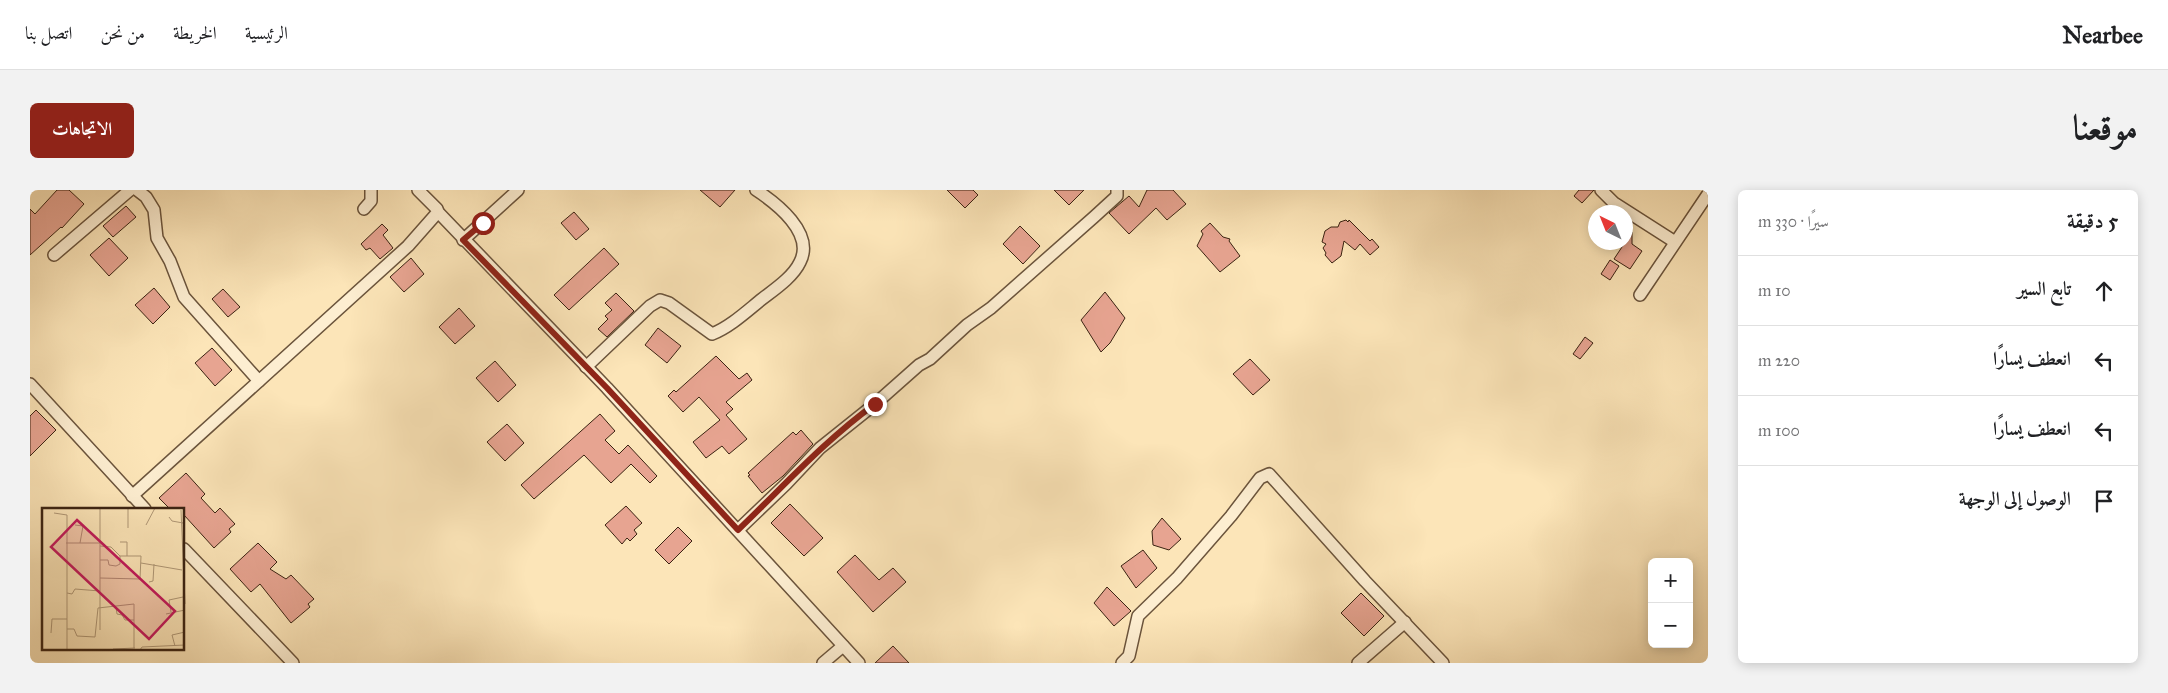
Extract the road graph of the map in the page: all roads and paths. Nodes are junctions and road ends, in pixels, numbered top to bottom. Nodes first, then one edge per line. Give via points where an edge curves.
1 (130, 190) edge
2 (137, 190) edge
3 (372, 190) edge
4 (418, 190) edge
5 (518, 190) edge
6 (756, 190) edge
7 (1118, 190) edge
8 (1601, 190) edge
9 (1708, 194) edge
10 (364, 208) dead end
11 (438, 212) junction
12 (463, 240) junction
13 (1675, 242) junction
14 (54, 255) dead end
15 (1640, 295) dead end
16 (586, 367) junction
17 (259, 381) junction
18 (30, 384) edge
19 (132, 496) junction
20 (144, 508) edge
21 (738, 530) junction
22 (185, 550) edge
23 (1405, 622) junction
24 (843, 646) junction
25 (1129, 661) edge
26 (294, 663) edge
27 (823, 663) edge
28 (858, 663) edge
29 (1358, 663) edge
30 (1443, 663) edge

1 - 14 street
2 - 17 street via 154,210 157,238 184,298
3 - 10 street via 371,201
4 - 11 street
5 - 12 street
6 - 16 street via 786,212 799,232 803,247 801,262 783,282 712,334 660,300
7 - 21 street via 1117,196 991,308 820,448
8 - 13 street via 1614,203
9 - 13 street
11 - 12 street
11 - 17 street via 408,246
12 - 16 street
13 - 15 street
16 - 21 street
17 - 19 street
18 - 19 street
19 - 20 street
21 - 24 street
22 - 26 street
23 - 25 street via 1272,477 1265,474 1177,578 1138,616
23 - 29 street
23 - 30 street
24 - 27 street
24 - 28 street

